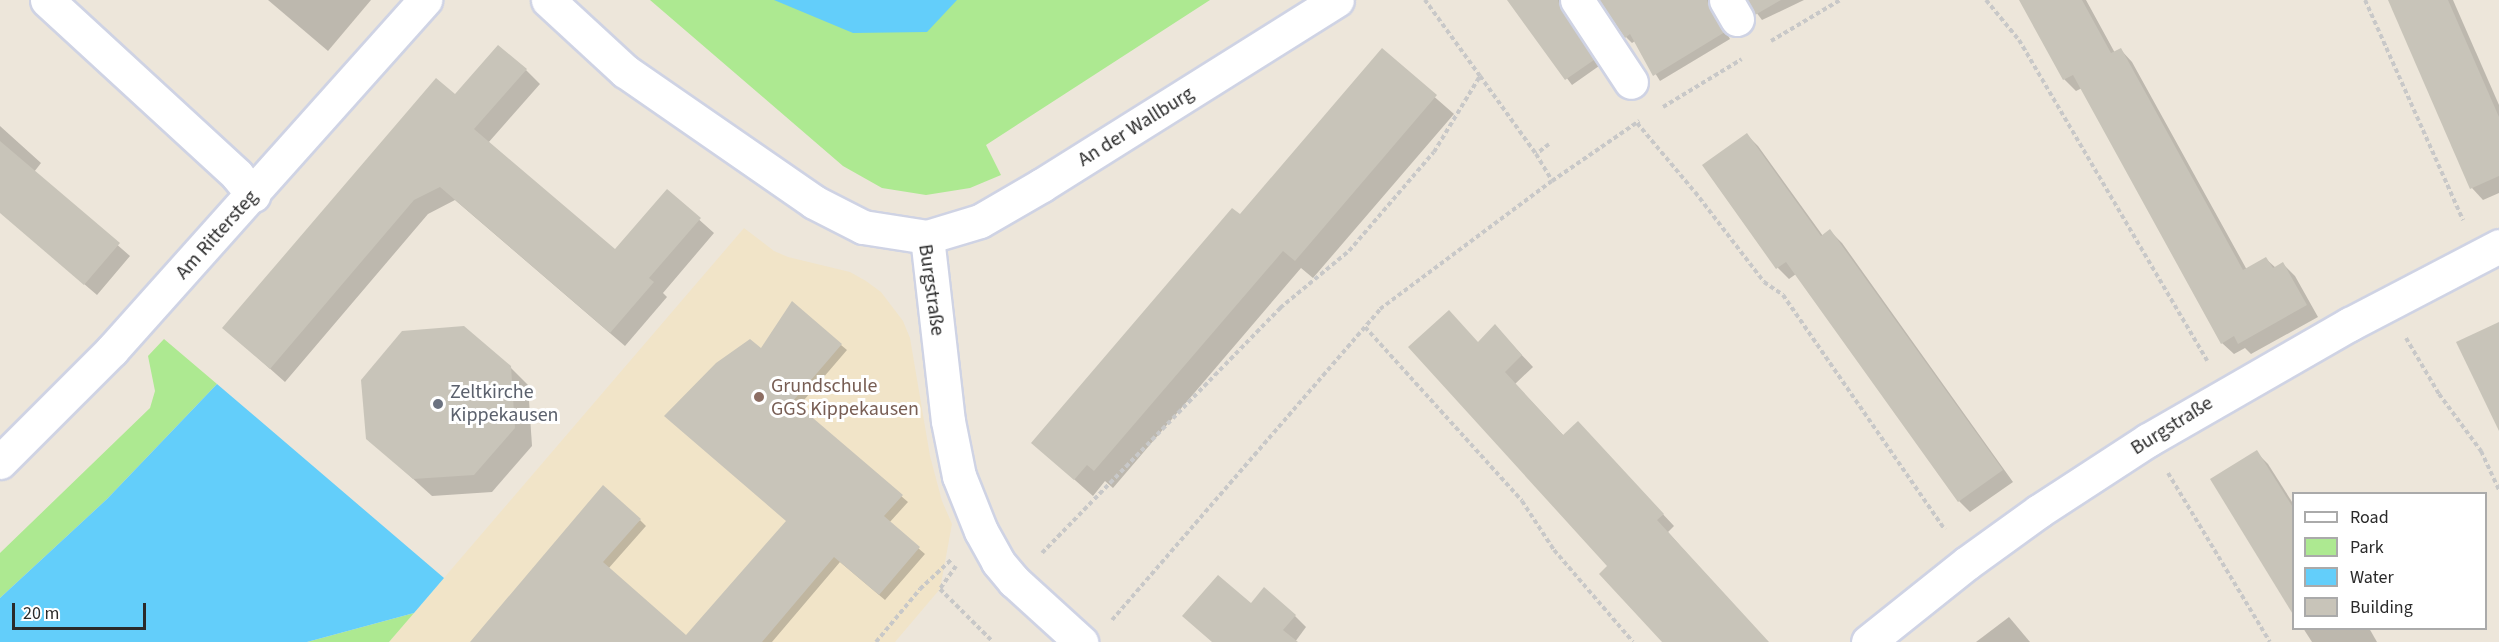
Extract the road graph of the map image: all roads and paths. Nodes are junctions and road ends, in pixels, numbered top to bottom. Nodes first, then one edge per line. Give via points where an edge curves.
1 (47, 0) edge
2 (426, 0) edge
3 (548, 0) edge
4 (1337, 0) edge
5 (1425, 0) edge
6 (1577, 0) edge
7 (1840, 0) edge
8 (1986, 0) edge
9 (2365, 0) edge
10 (1764, 45) dead end
11 (1745, 57) dead end
12 (1480, 76) junction
13 (1631, 82) dead end
14 (1660, 108) dead end
15 (1644, 118) dead end
16 (1637, 123) junction
17 (1549, 144) dead end
18 (1536, 154) junction
19 (1552, 181) junction
20 (253, 195) junction
21 (927, 237) junction
22 (2489, 252) edge
23 (2387, 304) junction
24 (1365, 327) junction
25 (2226, 393) junction
26 (2148, 440) junction
27 (0, 462) edge
28 (2499, 490) edge
29 (981, 531) junction
30 (1967, 563) junction
31 (1014, 581) junction
32 (1108, 624) dead end
33 (876, 642) edge
34 (993, 642) edge
35 (1081, 642) edge
36 (1633, 642) edge
37 (1868, 642) edge
38 (2270, 642) edge

1 - 20 street via 237,175
2 - 20 street, Am Rittersteg
3 - 21 street, Burgstraße via 625,71 814,202 863,227
4 - 21 street, An der Wallburg via 1042,185 980,220
5 - 12 path
6 - 13 street
7 - 10 path
8 - 25 path via 2019,40
9 - 22 path
11 - 14 path
12 - 18 path
12 - 31 path via 1434,152 1349,251 1280,308
15 - 16 path
16 - 19 path
16 - 30 path via 1764,282 1783,295
17 - 18 path
18 - 19 path
19 - 24 path via 1380,309
20 - 27 street, Am Rittersteg via 112,350
21 - 29 street, Burgstraße via 948,421 959,476
22 - 23 street, Burgstraße
23 - 25 street, Burgstraße
23 - 28 path via 2434,386 2481,451
24 - 32 path
24 - 36 path via 1522,501 1554,550
25 - 26 street, Burgstraße
26 - 30 street, Burgstraße
26 - 38 path
29 - 31 street, Burgstraße
29 - 33 path via 920,589
29 - 34 path via 940,589
30 - 37 street, Burgstraße
31 - 35 street, Burgstraße

